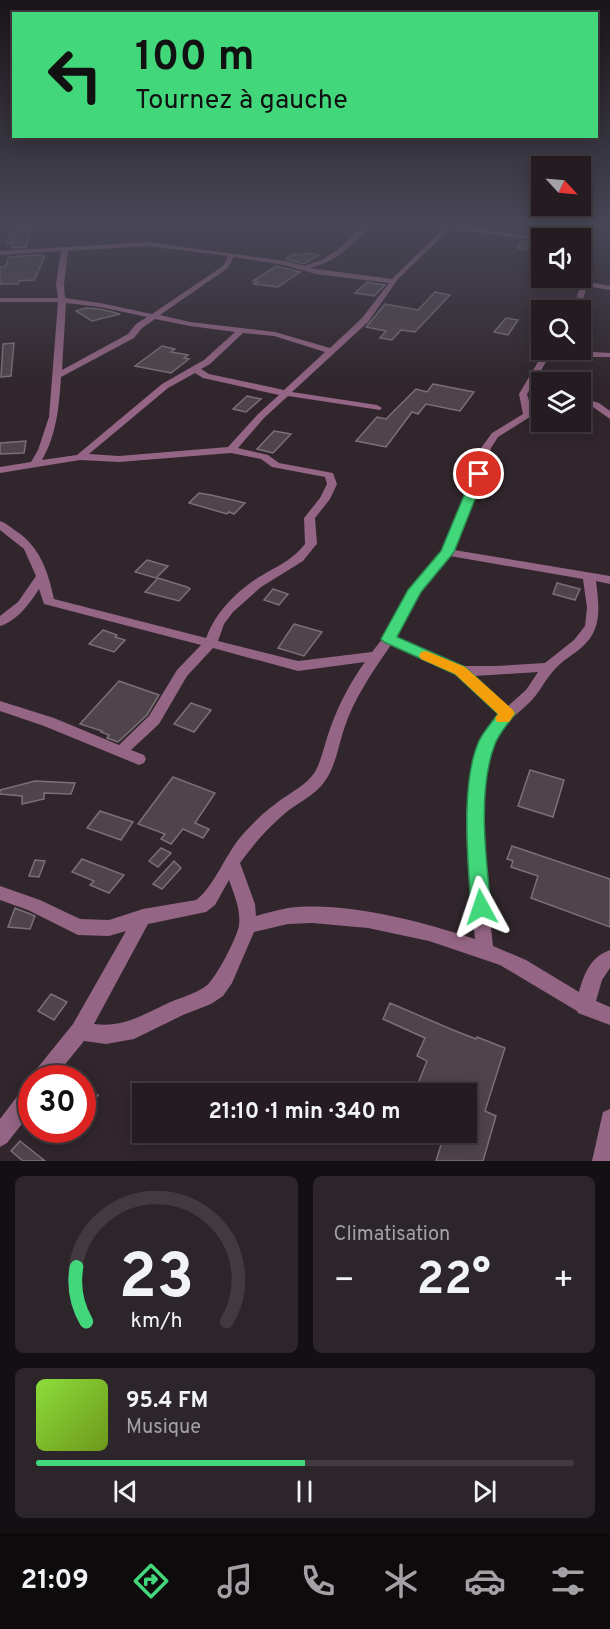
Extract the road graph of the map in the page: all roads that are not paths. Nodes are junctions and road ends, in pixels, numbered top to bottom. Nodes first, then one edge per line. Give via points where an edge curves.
1 (61, 279) edge
2 (208, 279) edge
3 (376, 279) edge
4 (394, 281) joint
5 (591, 285) edge
6 (610, 288) edge
7 (0, 300) edge
8 (62, 300) junction
9 (152, 317) junction
10 (241, 330) junction
11 (330, 351) junction
12 (591, 355) edge
13 (610, 355) edge
14 (195, 369) junction
15 (56, 376) junction
16 (531, 389) edge
17 (288, 393) junction
18 (591, 403) edge
19 (378, 408) dead end
20 (610, 416) edge
21 (231, 450) junction
22 (80, 457) junction
23 (35, 464) junction
24 (0, 470) edge
25 (0, 524) edge
26 (447, 552) junction
27 (43, 575) junction
28 (589, 576) junction
29 (610, 580) edge
30 (0, 622) edge
31 (389, 639) junction
32 (211, 643) junction
33 (376, 656) junction
34 (549, 667) junction
35 (460, 671) junction
36 (0, 706) edge
37 (507, 713) junction
38 (121, 751) junction
39 (139, 759) dead end
40 (231, 862) junction
41 (0, 892) edge
42 (143, 917) junction
43 (248, 926) junction
44 (485, 952) junction
45 (610, 958) edge
46 (585, 1007) junction
47 (610, 1016) edge
48 (80, 1031) junction
49 (53, 1065) edge
50 (18, 1112) edge
51 (610, 1119) edge
52 (0, 1136) edge
53 (603, 1161) edge

1 - 8 street
2 - 9 street
3 - 4 street
4 - 11 street via 365,320
5 - 6 street
7 - 8 street
8 - 9 street
8 - 15 street
9 - 10 street
9 - 15 street via 130,336
10 - 11 street via 275,334
10 - 14 street
11 - 17 street
12 - 13 street
14 - 17 street via 232,383
14 - 22 street via 165,386
15 - 23 street via 54,417
16 - 26 street via 523,394 528,415 495,435 486,448
17 - 19 street
17 - 21 street
18 - 20 street
21 - 22 street via 119,459
21 - 32 street via 329,476 332,484 309,518 311,544 299,559 257,584 229,609 218,623
22 - 23 street
23 - 24 street
25 - 27 street via 22,541
26 - 28 street
26 - 31 street via 414,590
27 - 30 street via 22,605
27 - 32 street via 48,601
28 - 29 street
28 - 34 street via 591,626 579,642
31 - 33 street
31 - 35 street
32 - 33 street via 298,666
32 - 38 street via 182,673 154,720
33 - 40 street via 337,728 321,775 248,839
34 - 35 street
34 - 37 street via 537,687
35 - 37 street
36 - 38 street
37 - 44 street via 488,741 480,763 477,862
38 - 39 street
40 - 42 street via 209,900 200,907
40 - 43 street via 246,904
41 - 42 street via 78,927 109,928
42 - 48 street
43 - 44 street via 288,916 339,916
43 - 48 street via 225,977 204,998 134,1030 106,1035
44 - 46 street via 508,960
45 - 46 street via 593,975
46 - 47 street
48 - 49 street
50 - 52 street
51 - 53 street

